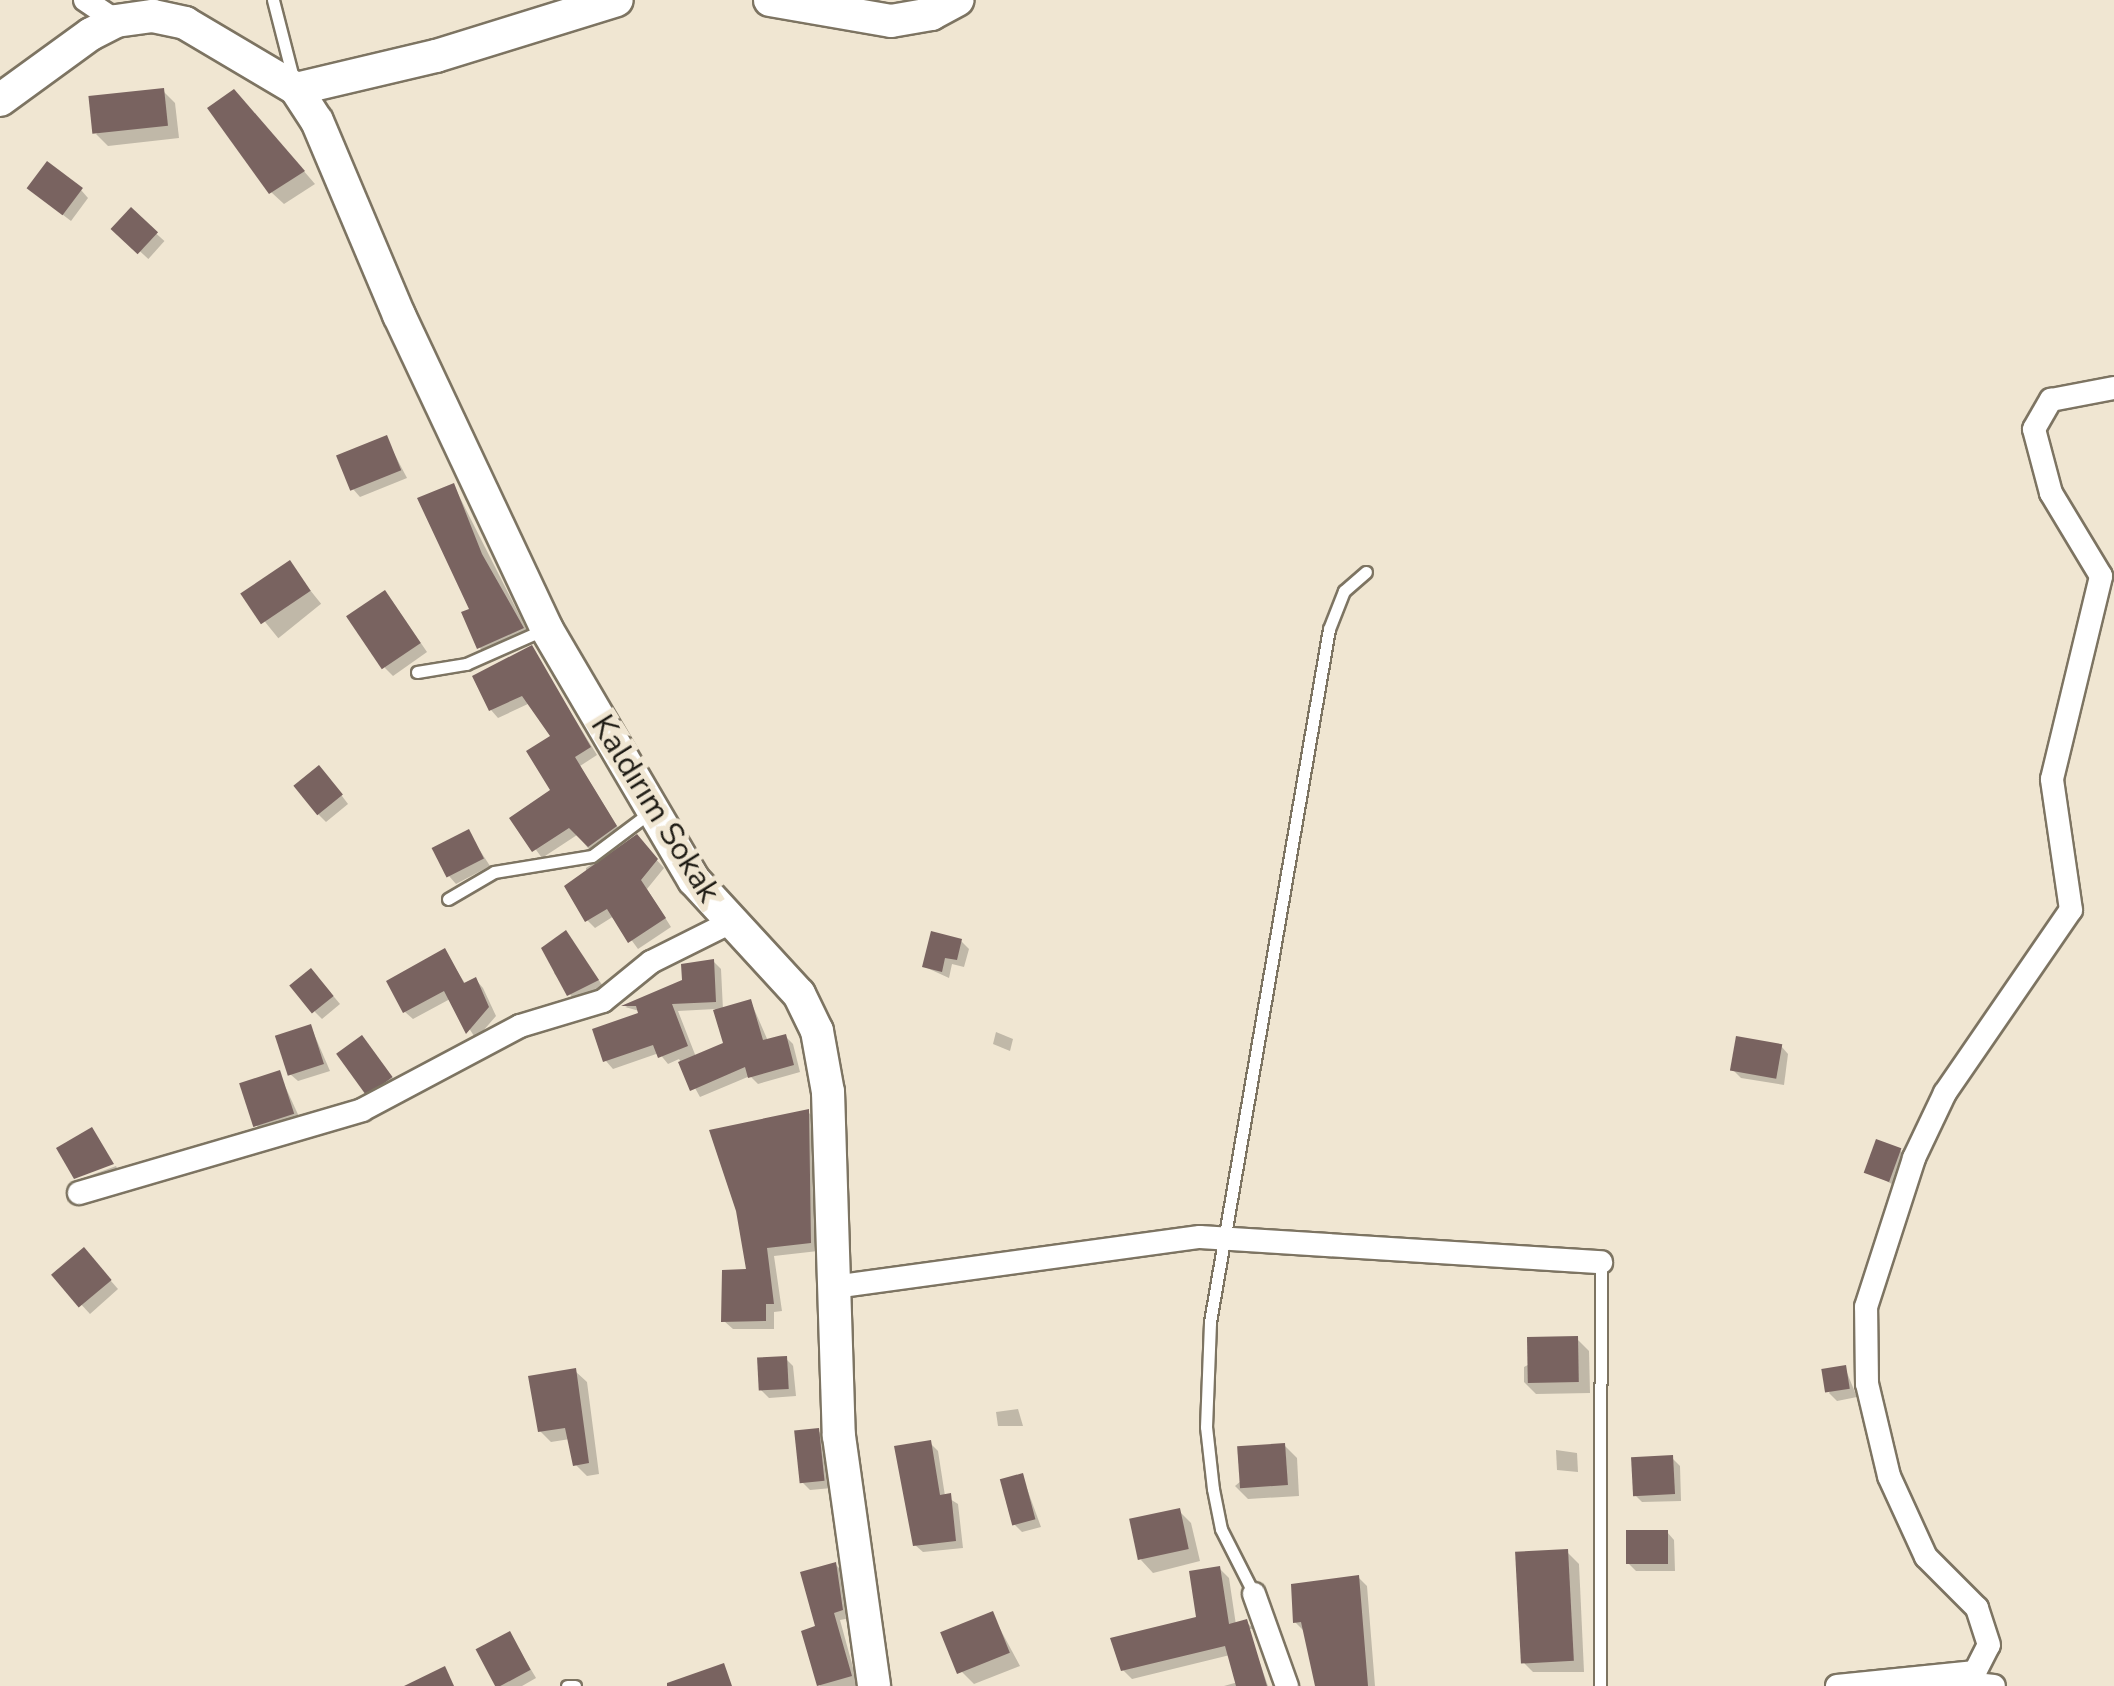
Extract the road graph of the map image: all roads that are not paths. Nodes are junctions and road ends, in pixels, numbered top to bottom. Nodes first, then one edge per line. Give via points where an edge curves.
1 (85, 0) edge
2 (273, 0) edge
3 (617, 0) edge
4 (770, 0) edge
5 (956, 0) edge
6 (178, 11) edge
7 (116, 21) junction
8 (296, 89) junction
9 (0, 100) edge
10 (2114, 388) edge
11 (1366, 572) dead end
12 (546, 628) junction
13 (418, 672) dead end
14 (649, 813) junction
15 (448, 898) dead end
16 (729, 923) junction
17 (79, 1193) dead end
18 (1220, 1238) junction
19 (1601, 1262) joint
20 (834, 1287) junction
21 (1254, 1594) joint
22 (1938, 1680) junction
23 (567, 1686) edge
24 (575, 1686) edge
25 (874, 1686) edge
26 (1287, 1686) edge
27 (1600, 1686) edge
28 (1838, 1686) edge
29 (1994, 1686) edge

1 - 7 street
2 - 8 lane
3 - 8 street via 436,56
4 - 5 street via 908,21
6 - 7 street
6 - 8 street, Kaldırım Sokak
7 - 9 street via 36,68
8 - 12 street, Kaldırım Sokak via 317,121
10 - 22 street via 2050,400 2034,429 2051,493 2101,576 2052,779 2071,910 1945,1093 1914,1158 1866,1307 1867,1384 1889,1476 1926,1557 1986,1625 1989,1645 1975,1672
11 - 18 lane via 1344,591 1329,629 1275,960
12 - 13 lane via 466,664
12 - 14 street, Kaldırım Sokak
14 - 15 lane via 592,856 494,872
14 - 16 street, Kaldırım Sokak
16 - 17 street via 662,955 603,1000 520,1026 362,1110
16 - 20 street, Kaldırım Sokak via 773,960 817,1030 831,1128
18 - 19 street
18 - 20 street via 894,1274
18 - 21 lane via 1210,1322 1210,1460 1221,1529
19 - 27 lane
20 - 25 street, Kaldırım Sokak via 838,1436
21 - 26 street
22 - 28 street via 1870,1679
22 - 29 street
23 - 24 lane

